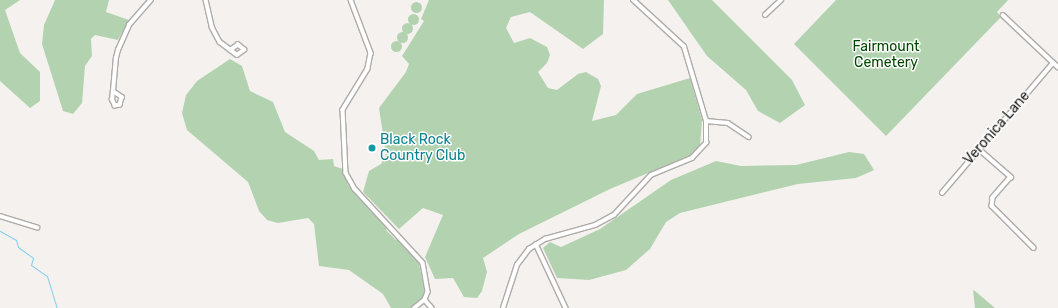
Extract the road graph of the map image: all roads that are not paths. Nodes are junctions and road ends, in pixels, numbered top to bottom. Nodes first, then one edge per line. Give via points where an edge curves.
1 (151, 0) edge
2 (206, 0) edge
3 (351, 0) edge
4 (633, 0) edge
5 (780, 0) edge
6 (765, 15) dead end
7 (1003, 15) dead end
8 (231, 50) dead end
9 (1053, 63) junction
10 (1058, 67) edge
11 (113, 91) dead end
12 (706, 121) junction
13 (748, 137) dead end
14 (979, 149) junction
15 (942, 193) dead end
16 (0, 216) edge
17 (37, 226) dead end
18 (536, 244) junction
19 (1034, 248) dead end
20 (425, 300) junction
21 (415, 308) edge
22 (432, 308) edge
23 (503, 308) edge
24 (566, 308) edge

1 - 11 street via 131,21 122,38
2 - 8 street via 214,32
3 - 20 street via 371,53 368,69 343,110 347,178 420,257 426,275
4 - 12 street via 684,46
5 - 6 street
7 - 9 street
9 - 10 street
9 - 14 street, Veronica Lane
12 - 13 street via 728,123
12 - 18 street via 706,143 697,155 651,175 614,215
14 - 15 street, Veronica Lane
14 - 19 street via 1011,177 993,198 992,206
16 - 17 street
18 - 23 street via 517,265
18 - 24 street
20 - 21 street
20 - 22 street

